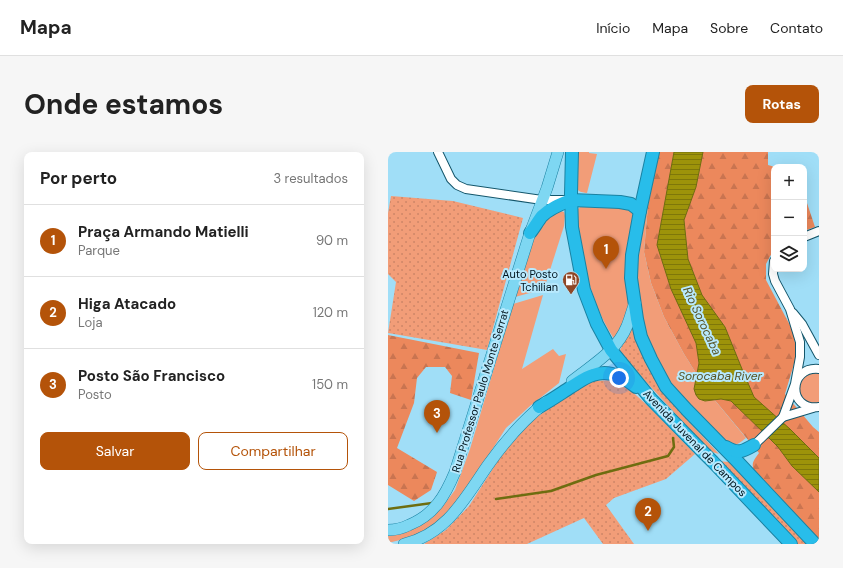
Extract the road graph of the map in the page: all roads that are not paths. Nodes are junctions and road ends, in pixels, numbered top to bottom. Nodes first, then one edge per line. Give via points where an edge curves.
1 (438, 152) edge
2 (558, 152) edge
3 (572, 152) edge
4 (653, 152) edge
5 (542, 200) junction
6 (572, 200) junction
7 (640, 211) junction
8 (819, 232) edge
9 (530, 233) junction
10 (807, 236) edge
11 (773, 272) edge
12 (634, 302) junction
13 (790, 309) junction
14 (611, 350) junction
15 (819, 355) edge
16 (819, 369) edge
17 (795, 384) junction
18 (651, 399) junction
19 (539, 408) junction
20 (816, 408) edge
21 (783, 417) junction
22 (722, 445) junction
23 (754, 445) junction
24 (703, 452) junction
25 (737, 461) junction
26 (749, 473) junction
27 (388, 530) edge
28 (404, 544) edge
29 (791, 544) edge
30 (815, 544) edge

1 - 5 street via 451,179 457,185 466,189
2 - 5 main road, Rua Professor Paulo Monte Serrat
3 - 6 highway, Avenida Juvenal de Campos
4 - 7 highway, Avenida Juvenal de Campos
5 - 6 street
5 - 9 main road, Rua Professor Paulo Monte Serrat
6 - 7 highway via 626,203
6 - 9 highway via 542,216
6 - 14 highway, Avenida Juvenal de Campos via 572,227 584,290 597,324
7 - 12 highway, Avenida Juvenal de Campos via 632,255
8 - 10 street
9 - 27 main road, Rua Professor Paulo Monte Serrat via 455,472 447,490 440,502 427,515 404,527
11 - 13 street via 775,281
12 - 14 main road via 627,327
12 - 22 highway, Avenida Juvenal de Campos via 641,337 666,387
13 - 15 street via 802,324
13 - 17 street via 800,346
14 - 18 highway, Avenida Juvenal de Campos
14 - 19 main road
16 - 17 street via 802,373
17 - 20 street via 795,391 801,403
17 - 21 street
18 - 19 highway via 628,380 598,373
18 - 24 highway, Avenida Juvenal de Campos
19 - 28 main road via 509,437 456,511 436,529
20 - 21 street
21 - 23 street
22 - 23 highway via 741,452
22 - 25 highway, Avenida Juvenal de Campos
23 - 25 street
23 - 26 highway via 747,455
24 - 25 highway via 719,459
24 - 29 highway, Avenida Juvenal de Campos
25 - 26 highway, Avenida Juvenal de Campos
26 - 30 highway, Avenida Juvenal de Campos

